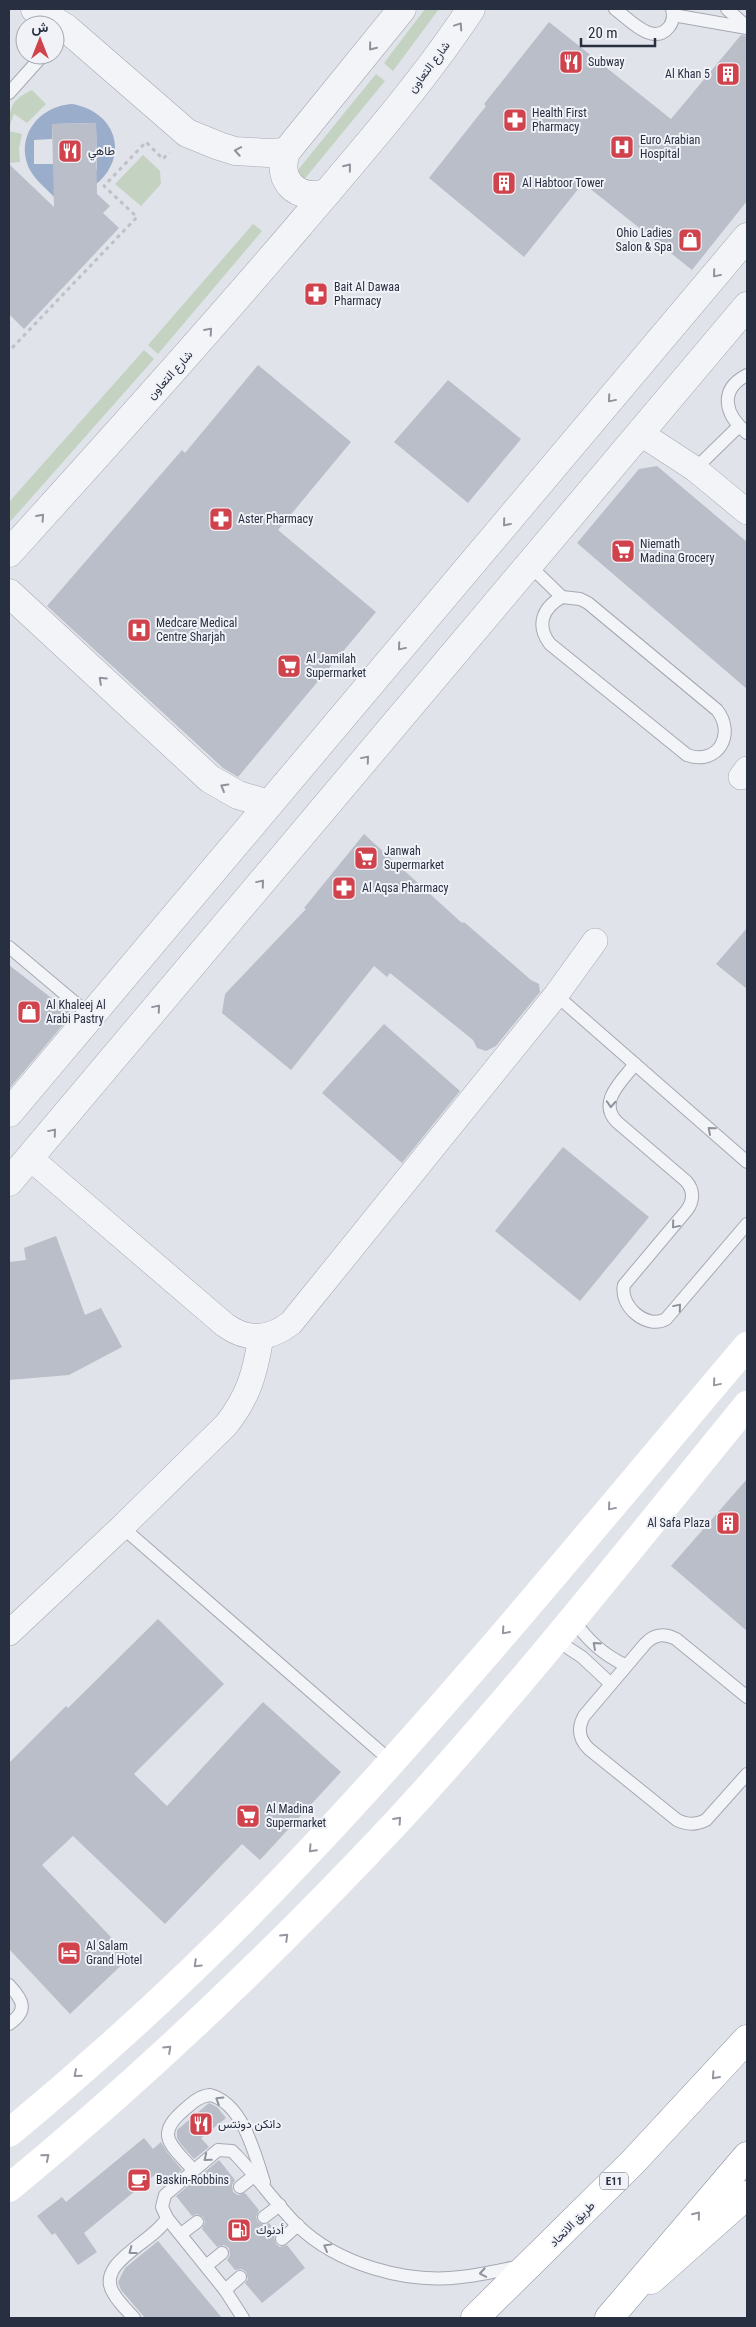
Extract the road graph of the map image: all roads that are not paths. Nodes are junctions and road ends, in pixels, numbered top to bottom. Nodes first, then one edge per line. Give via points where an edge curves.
1 (402, 9) edge
2 (471, 9) edge
3 (615, 9) edge
4 (727, 9) edge
5 (673, 12) edge
6 (747, 27) edge
7 (65, 32) edge
8 (34, 65) edge
9 (9, 93) edge
10 (286, 152) junction
11 (327, 193) junction
12 (747, 237) edge
13 (747, 306) edge
14 (747, 375) edge
15 (743, 430) edge
16 (640, 433) junction
17 (695, 469) junction
18 (747, 512) edge
19 (9, 553) edge
20 (529, 565) junction
21 (9, 593) edge
22 (562, 597) junction
23 (269, 804) junction
24 (595, 941) dead end
25 (9, 947) edge
26 (556, 995) junction
27 (91, 1016) junction
28 (635, 1064) junction
29 (9, 1113) edge
30 (30, 1158) junction
31 (747, 1162) edge
32 (9, 1182) edge
33 (747, 1224) edge
34 (261, 1337) junction
35 (747, 1346) edge
36 (747, 1405) edge
37 (122, 1527) junction
38 (573, 1619) junction
39 (9, 1633) edge
40 (556, 1640) junction
41 (626, 1665) junction
42 (611, 1684) junction
43 (747, 1697) edge
44 (392, 1762) junction
45 (747, 1774) edge
46 (9, 1985) edge
47 (9, 2024) edge
48 (747, 2040) edge
49 (9, 2133) edge
50 (747, 2156) edge
51 (193, 2170) junction
52 (255, 2175) junction
53 (240, 2187) dead end
54 (265, 2187) junction
55 (9, 2188) edge
56 (747, 2195) edge
57 (280, 2205) junction
58 (264, 2217) dead end
59 (167, 2218) junction
60 (197, 2222) dead end
61 (298, 2226) junction
62 (181, 2234) junction
63 (282, 2238) dead end
64 (222, 2253) dead end
65 (531, 2264) junction
66 (206, 2266) junction
67 (240, 2276) dead end
68 (225, 2290) junction
69 (617, 2310) edge
70 (134, 2318) edge
71 (244, 2318) edge
72 (476, 2318) edge

1 -> 10 street
11 -> 2 street, شارع التعاون
3 - 5 lane via 648,34 657,35 672,24
4 - 6 lane
5 - 6 lane
10 -> 7 street via 235,151 187,133
8 - 9 lane
10 - 11 street via 283,170 292,187 308,196
19 -> 11 street, شارع التعاون via 192,351
12 -> 23 street
13 - 16 street
14 - 15 lane via 732,387 728,397 730,413
15 - 17 lane
16 - 17 street
16 - 20 street
17 - 18 street
20 - 22 lane
30 -> 20 street
23 -> 21 street via 238,795 210,779
22 - 22 lane via 580,598 588,603 717,710 726,732 719,748 701,758 687,754 550,644 544,636 542,618 546,609
23 - 27 street
24 - 26 street
25 - 27 lane
26 - 28 lane
26 - 34 street via 291,1323 282,1330
27 - 29 street
31 -> 28 lane
28 -> 33 lane via 610,1098 610,1111 617,1122 686,1181 692,1198 687,1210 624,1285 627,1304 652,1323 666,1319
30 - 32 street
30 - 34 street via 225,1325 236,1332
34 - 37 street via 255,1372 239,1409
35 -> 44 main road
36 - 38 main road
37 - 39 street
37 - 44 lane
38 - 40 main road
41 -> 38 lane via 591,1642
40 - 42 lane via 582,1657
55 -> 40 main road via 138,2077 313,1910 396,1822
41 - 42 lane
41 - 43 lane via 650,1639 670,1636
42 - 45 lane via 584,1716 580,1723 580,1737 589,1748 677,1820 692,1824 706,1820
44 -> 49 main road via 305,1857 162,1998
46 - 47 lane via 23,2006 20,2015
48 -> 65 main road, طريق الاتحاد / E11 via 640,2155
69 -> 50 main road
52 -> 51 lane via 237,2156 225,2150 211,2154
54 -> 51 lane via 242,2124 224,2102 210,2095 196,2100 173,2119 167,2129 169,2140
51 - 59 lane via 165,2195 162,2207
52 - 53 lane
52 - 54 lane
54 - 57 lane
56 - 69 main road
57 - 58 lane
57 - 61 lane
59 - 62 lane
59 -> 70 lane via 159,2230 118,2262 111,2274 114,2294
60 - 62 lane
61 - 63 lane
65 -> 61 lane via 460,2277 402,2275 344,2256
62 - 66 lane
64 - 66 lane
65 - 72 main road, طريق الاتحاد / E11
66 - 68 lane
67 - 68 lane
68 - 71 lane

